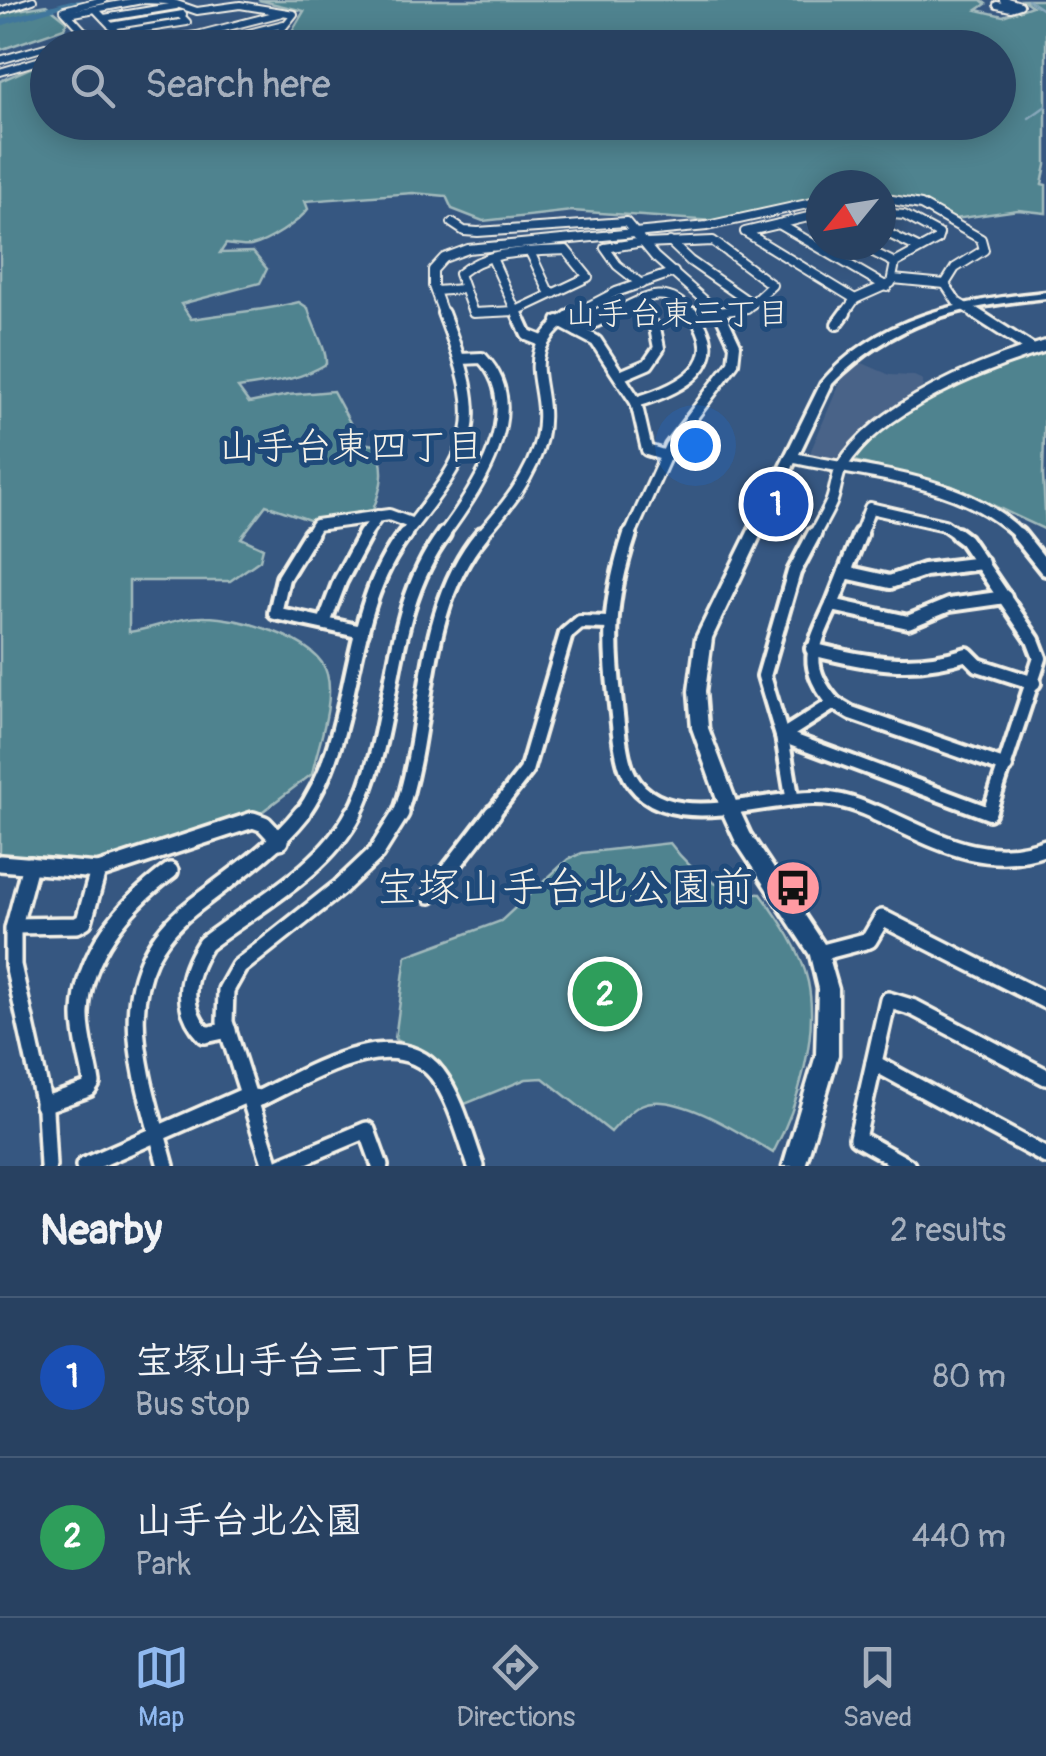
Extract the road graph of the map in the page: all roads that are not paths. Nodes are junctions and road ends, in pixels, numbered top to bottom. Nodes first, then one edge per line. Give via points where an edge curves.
1 (33, 0) edge
2 (104, 0) edge
3 (207, 0) edge
4 (251, 0) edge
5 (238, 2) edge
6 (180, 5) junction
7 (270, 9) junction
8 (0, 11) edge
9 (97, 11) junction
10 (198, 12) junction
11 (282, 13) junction
12 (68, 14) junction
13 (104, 18) junction
14 (223, 20) dead end
15 (284, 24) junction
16 (82, 30) edge
17 (115, 30) edge
18 (137, 30) edge
19 (216, 30) edge
20 (260, 30) edge
21 (282, 30) edge
22 (30, 52) edge
23 (0, 60) edge
24 (30, 63) edge
25 (0, 72) edge
26 (896, 201) edge
27 (806, 204) edge
28 (796, 206) junction
29 (926, 208) junction
30 (806, 211) edge
31 (896, 215) edge
32 (904, 216) junction
33 (806, 219) edge
34 (729, 222) junction
35 (452, 223) dead end
36 (778, 224) junction
37 (634, 232) junction
38 (746, 232) junction
39 (896, 237) edge
40 (670, 242) junction
41 (644, 243) junction
42 (918, 248) junction
43 (530, 254) junction
44 (492, 258) junction
45 (889, 260) edge
46 (895, 263) junction
47 (674, 272) junction
48 (890, 283) junction
49 (641, 284) junction
50 (946, 284) junction
51 (463, 289) junction
52 (435, 291) junction
53 (554, 293) junction
54 (1046, 295) edge
55 (854, 299) junction
56 (752, 304) junction
57 (636, 305) junction
58 (964, 306) junction
59 (516, 312) junction
60 (719, 312) junction
61 (558, 321) junction
62 (838, 324) dead end
63 (577, 330) junction
64 (542, 341) junction
65 (1046, 346) edge
66 (1033, 350) junction
67 (460, 359) junction
68 (620, 376) junction
69 (636, 402) junction
70 (666, 456) junction
71 (790, 456) junction
72 (840, 469) junction
73 (378, 516) junction
74 (414, 524) junction
75 (982, 563) junction
76 (1046, 569) edge
77 (845, 572) junction
78 (1005, 597) junction
79 (832, 605) junction
80 (608, 622) junction
81 (324, 623) junction
82 (362, 632) junction
83 (812, 649) junction
84 (1034, 683) junction
85 (834, 703) junction
86 (782, 736) junction
87 (1006, 767) junction
88 (792, 796) junction
89 (729, 807) junction
90 (280, 840) junction
91 (1046, 847) edge
92 (0, 863) edge
93 (30, 865) junction
94 (98, 871) junction
95 (170, 871) dead end
96 (430, 895) dead end
97 (14, 926) junction
98 (820, 953) junction
99 (1046, 1001) edge
100 (228, 1030) junction
101 (874, 1063) junction
102 (1046, 1077) edge
103 (252, 1097) junction
104 (43, 1104) junction
105 (158, 1136) junction
106 (1046, 1156) edge
107 (48, 1166) edge
108 (84, 1166) edge
109 (166, 1166) edge
110 (271, 1166) edge
111 (282, 1166) edge
112 (380, 1166) edge
113 (476, 1166) edge
114 (794, 1166) edge
115 (906, 1166) edge

1 - 8 street
2 - 12 street via 64,10
3 - 5 street
4 - 5 street
5 - 7 street
5 - 7 street via 288,7
5 - 10 street
6 - 9 street via 142,0
6 - 10 street
6 - 13 street
7 - 11 street
7 - 14 street
9 - 12 street
9 - 13 street
10 - 18 street via 180,15 187,22
11 - 15 street via 294,14
11 - 19 street
12 - 16 street
13 - 17 street
15 - 20 street
15 - 21 street
22 - 23 street
24 - 25 street
26 - 29 street
27 - 28 street
28 - 30 street
28 - 34 street
29 - 32 street
29 - 50 street via 984,244
31 - 32 street
32 - 42 street via 939,234
33 - 36 street
34 - 37 street
34 - 38 street
35 - 37 street via 478,232 621,220
36 - 38 street
36 - 48 street
37 - 41 street
37 - 52 street via 468,249 433,270
38 - 55 street
39 - 42 street
40 - 41 street
40 - 56 street
40 - 56 street via 714,241 772,286
41 - 47 street
41 - 49 street via 605,248
42 - 46 street
43 - 44 street
43 - 53 street
43 - 53 street via 571,252 588,277
44 - 51 street via 464,269
44 - 59 street
45 - 46 street
46 - 48 street
47 - 49 street
47 - 60 street
48 - 50 street
48 - 55 street
49 - 61 street
50 - 58 street
51 - 52 street
51 - 59 street via 472,313
52 - 67 street
53 - 59 street
54 - 58 street
55 - 62 street
56 - 60 street
57 - 63 street
57 - 68 street via 657,327 659,350 652,363
57 - 69 street via 662,294 678,298 700,321 708,343 702,367 688,382
58 - 66 street
58 - 71 street via 896,328 847,359 827,383
59 - 64 street via 527,335
60 - 70 street via 734,354 724,379
61 - 63 street
61 - 64 street
63 - 68 street via 596,340
64 - 100 street via 541,437 516,493 464,556 444,600 400,813 364,865 238,967 223,1006
65 - 66 street
66 - 72 street via 985,364 924,397 889,420
67 - 74 street via 471,410 466,441 452,476
67 - 100 street via 487,361 497,390 500,424 493,456 415,582 372,757 346,828 325,853 206,944 192,962 186,992 198,1029 205,1036
68 - 69 street
69 - 70 street via 647,450
70 - 80 street via 615,581
71 - 72 street
71 - 89 street via 704,638 700,728
72 - 76 street via 976,505 1009,525
72 - 86 street via 831,502 794,572 764,676
73 - 74 street
73 - 81 street via 357,543
73 - 81 street via 316,525 291,562 272,610
74 - 82 street via 393,549
75 - 77 street via 890,582
75 - 77 street via 944,525 870,508
75 - 78 street
77 - 79 street
78 - 79 street via 948,605 908,622
78 - 84 street via 1040,658
79 - 83 street
80 - 89 street via 620,748 634,786 680,810
80 - 96 street via 580,622 566,634 526,772
81 - 82 street
82 - 90 street via 321,784
83 - 84 street via 886,667 938,666 968,654 978,665
83 - 85 street via 816,684
84 - 87 street
85 - 86 street
85 - 87 street
86 - 87 street via 988,813
86 - 88 street
88 - 89 street
88 - 91 street via 840,800 972,853 1019,858
89 - 98 street
90 - 94 street via 253,820
90 - 105 street via 169,926 146,957 135,990 140,1054
92 - 93 street
93 - 94 street
93 - 97 street
94 - 97 street via 84,921
95 - 104 street via 124,911 92,964 81,1014 92,1083
97 - 104 street via 13,966
98 - 99 street via 869,940 882,918
98 - 114 street via 828,989 827,1055
100 - 103 street
101 - 102 street via 888,1000
101 - 106 street
101 - 115 street via 857,1138
103 - 105 street
103 - 110 street
103 - 113 street via 371,1052 415,1056 435,1070
104 - 107 street
105 - 108 street
105 - 109 street
111 - 112 street via 367,1130

